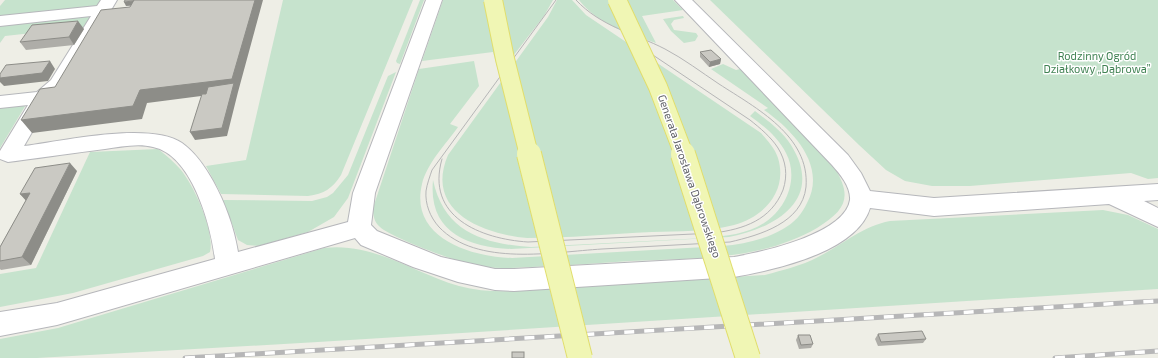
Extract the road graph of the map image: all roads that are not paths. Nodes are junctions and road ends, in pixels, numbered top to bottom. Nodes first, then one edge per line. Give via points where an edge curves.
1 (434, 0) edge
2 (493, 0) edge
3 (618, 0) edge
4 (683, 0) edge
5 (106, 5) edge
6 (0, 21) edge
7 (42, 97) junction
8 (0, 102) edge
9 (1158, 192) edge
10 (1110, 195) junction
11 (861, 198) junction
12 (1158, 218) edge
13 (359, 228) junction
14 (228, 266) junction
15 (0, 324) edge
16 (580, 358) edge
17 (748, 358) edge

1 - 13 lane via 364,193
2 - 16 main road, bridge via 505,59
3 - 17 main road, Generała Jarosława Dąbrowskiego, bridge via 655,76 672,120
4 - 11 lane via 840,160 853,179
5 - 6 lane
5 - 7 lane via 58,84
7 - 8 lane
7 - 14 lane via 8,154 130,140 160,141 182,153 200,176 227,247
9 - 10 lane
10 - 11 lane via 934,207
10 - 12 lane
11 - 13 lane via 853,219 830,235 791,254 734,267 495,280 452,270 369,238
13 - 14 lane
14 - 15 lane via 57,314

